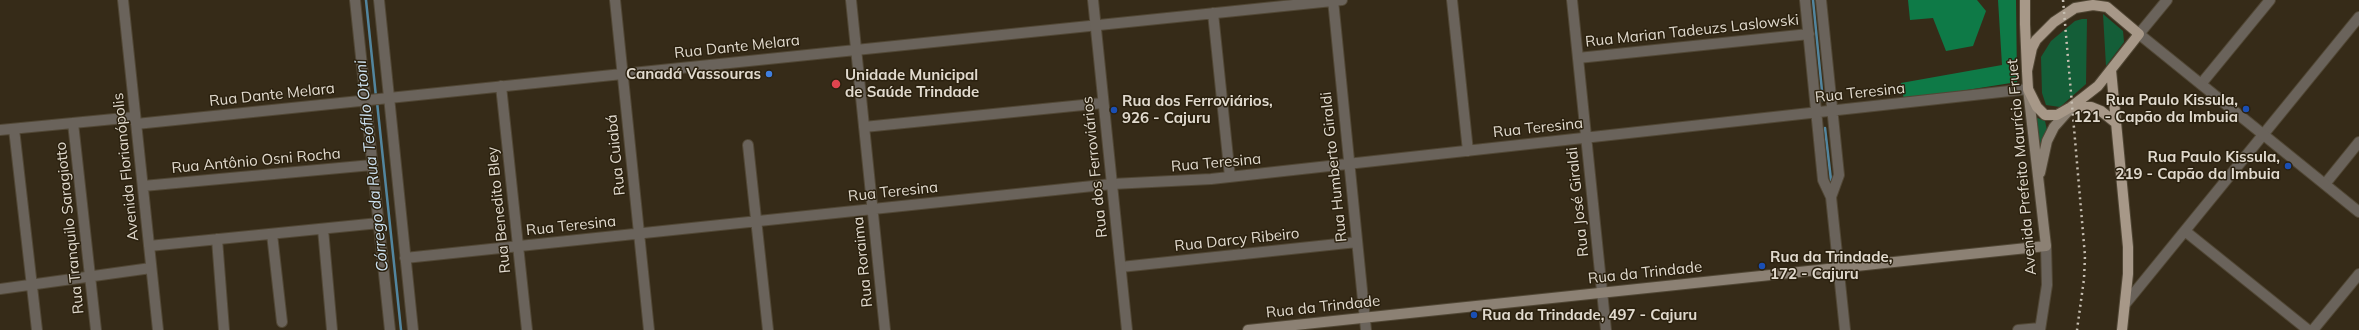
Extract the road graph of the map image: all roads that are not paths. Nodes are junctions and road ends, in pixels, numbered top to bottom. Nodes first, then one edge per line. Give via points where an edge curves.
1 (123, 0) edge
2 (355, 0) edge
3 (379, 0) edge
4 (615, 0) edge
5 (851, 0) edge
6 (1093, 0) edge
7 (1336, 0) edge
8 (1452, 0) edge
9 (1572, 0) edge
10 (1805, 0) edge
11 (1821, 0) edge
12 (2025, 0) edge
13 (2167, 0) edge
14 (2270, 0) edge
15 (2107, 4) edge
16 (1213, 13) junction
17 (2359, 17) edge
18 (1096, 25) junction
19 (1809, 34) junction
20 (2139, 34) junction
21 (856, 50) junction
22 (1578, 58) junction
23 (2111, 70) junction
24 (2027, 71) junction
25 (622, 74) junction
26 (2201, 84) junction
27 (501, 86) junction
28 (2028, 89) junction
29 (389, 98) junction
30 (365, 100) junction
31 (1103, 103) junction
32 (2071, 107) junction
33 (1832, 111) junction
34 (1816, 113) junction
35 (136, 121) junction
36 (73, 123) junction
37 (2116, 123) junction
38 (864, 128) junction
39 (14, 129) junction
40 (0, 130) edge
41 (2263, 134) junction
42 (1586, 138) junction
43 (2359, 142) edge
44 (748, 145) dead end
45 (1468, 151) junction
46 (1349, 164) junction
47 (372, 165) junction
48 (1230, 177) junction
49 (1112, 184) junction
50 (2325, 184) junction
51 (143, 186) junction
52 (2038, 193) junction
53 (1831, 197) junction
54 (873, 209) junction
55 (2359, 212) edge
56 (756, 221) junction
57 (378, 223) junction
58 (323, 229) junction
59 (2185, 231) junction
60 (272, 234) junction
61 (639, 234) junction
62 (217, 239) junction
63 (1357, 242) junction
64 (149, 246) junction
65 (518, 246) junction
66 (2046, 246) junction
67 (405, 258) junction
68 (1121, 267) junction
69 (151, 268) junction
70 (1838, 268) junction
71 (2359, 274) edge
72 (90, 277) junction
73 (32, 285) junction
74 (0, 289) edge
75 (1602, 292) junction
76 (2126, 303) junction
77 (1365, 318) junction
78 (282, 322) dead end
79 (2040, 329) edge
80 (37, 330) edge
81 (96, 330) edge
82 (158, 330) edge
83 (224, 330) edge
84 (332, 330) edge
85 (390, 330) edge
86 (413, 330) edge
87 (527, 330) edge
88 (649, 330) edge
89 (768, 330) edge
90 (885, 330) edge
91 (1127, 330) edge
92 (1248, 330) edge
93 (1366, 330) edge
94 (1606, 330) edge
95 (1845, 330) edge
96 (2018, 330) edge
97 (2122, 330) edge
98 (2308, 330) edge
99 (2313, 330) edge

1 - 35 street, Avenida Florianópolis
2 - 30 street
3 - 29 street
4 - 25 street, Rua Cuiabá
5 - 21 street, Rua Roraima
6 - 18 street, Rua dos Ferroviários
7 - 16 street, Rua Dante Melara
7 - 46 street, Rua Humberto Giraldi
8 - 45 street
9 - 22 street, Rua José Giraldi
10 - 19 street
11 - 33 street
12 - 24 main road, Avenida Prefeito Maurício Fruet
13 - 20 street
14 - 26 street
15 - 20 main road
15 - 24 main road via 2080,7 2054,22 2036,40
16 - 18 street, Rua Dante Melara
16 - 48 street
17 - 41 street
18 - 21 street, Rua Dante Melara
18 - 31 street, Rua dos Ferroviários
19 - 22 street, Rua Marian Tadeuzs Laslowski
19 - 34 street
20 - 23 main road
20 - 26 street
21 - 25 street, Rua Dante Melara
21 - 38 street, Rua Roraima
22 - 42 street, Rua José Giraldi
23 - 32 main road via 2098,86
23 - 37 main road
24 - 28 main road, Avenida Prefeito Maurício Fruet
25 - 27 street, Rua Dante Melara
25 - 61 street, Rua Cuiabá
26 - 41 street
27 - 29 street, Rua Dante Melara
27 - 65 street, Rua Benedito Bley
28 - 32 main road via 2037,108 2045,115 2057,115
28 - 33 street, Rua Teresina
28 - 52 main road, Avenida Prefeito Maurício Fruet
29 - 30 street, Rua Dante Melara
29 - 67 street
30 - 35 street, Rua Dante Melara
30 - 47 street
31 - 38 street
31 - 49 street, Rua dos Ferroviários
32 - 37 main road via 2091,107 2101,111
32 - 52 main road via 2054,127 2047,141 2040,168
33 - 34 street, Rua Teresina
33 - 53 street via 1839,175 1837,187
34 - 42 street, Rua Teresina
34 - 53 street via 1823,180
35 - 36 street, Rua Dante Melara
35 - 51 street, Avenida Florianópolis
36 - 39 street, Rua Dante Melara
36 - 72 street, Rua Tranquilo Saragiotto
37 - 76 main road via 2128,247
38 - 54 street, Rua Roraima
39 - 40 street, Rua Dante Melara
39 - 73 street
41 - 50 street
41 - 59 street
42 - 45 street, Rua Teresina
42 - 75 street, Rua José Giraldi
43 - 50 street
44 - 56 street
45 - 46 street, Rua Teresina
46 - 48 street, Rua Teresina
46 - 63 street, Rua Humberto Giraldi
47 - 51 street, Rua Antônio Osni Rocha
47 - 57 street
48 - 49 street, Rua Teresina via 1172,183
49 - 54 street, Rua Teresina
49 - 68 street, Rua dos Ferroviários
50 - 55 street
51 - 64 street, Avenida Florianópolis
52 - 66 main road, Avenida Prefeito Maurício Fruet
53 - 70 street
54 - 56 street, Rua Teresina
54 - 90 street, Rua Roraima
56 - 61 street, Rua Teresina
56 - 89 street
57 - 58 street
57 - 85 street
58 - 60 street
58 - 84 street
59 - 76 street
59 - 98 street
60 - 62 street
60 - 78 street
61 - 65 street, Rua Teresina
61 - 88 street, Rua Cuiabá
62 - 64 street
62 - 83 street
63 - 68 street, Rua Darcy Ribeiro
63 - 77 street, Rua Humberto Giraldi
64 - 69 street, Avenida Florianópolis
65 - 67 street, Rua Teresina
65 - 87 street, Rua Benedito Bley
66 - 70 main road, Rua da Trindade
66 - 79 street, Avenida Prefeito Maurício Fruet via 2047,279
67 - 86 street
68 - 91 street, Rua dos Ferroviários
69 - 72 street
69 - 82 street, Avenida Florianópolis
70 - 75 main road, Rua da Trindade
70 - 95 street
71 - 99 street
72 - 73 street
72 - 81 street, Rua Tranquilo Saragiotto
73 - 74 street
73 - 80 street
75 - 77 main road, Rua da Trindade
75 - 94 street, Rua José Giraldi
76 - 97 main road
77 - 92 main road, Rua da Trindade
77 - 93 street, Rua Humberto Giraldi
79 - 96 street

